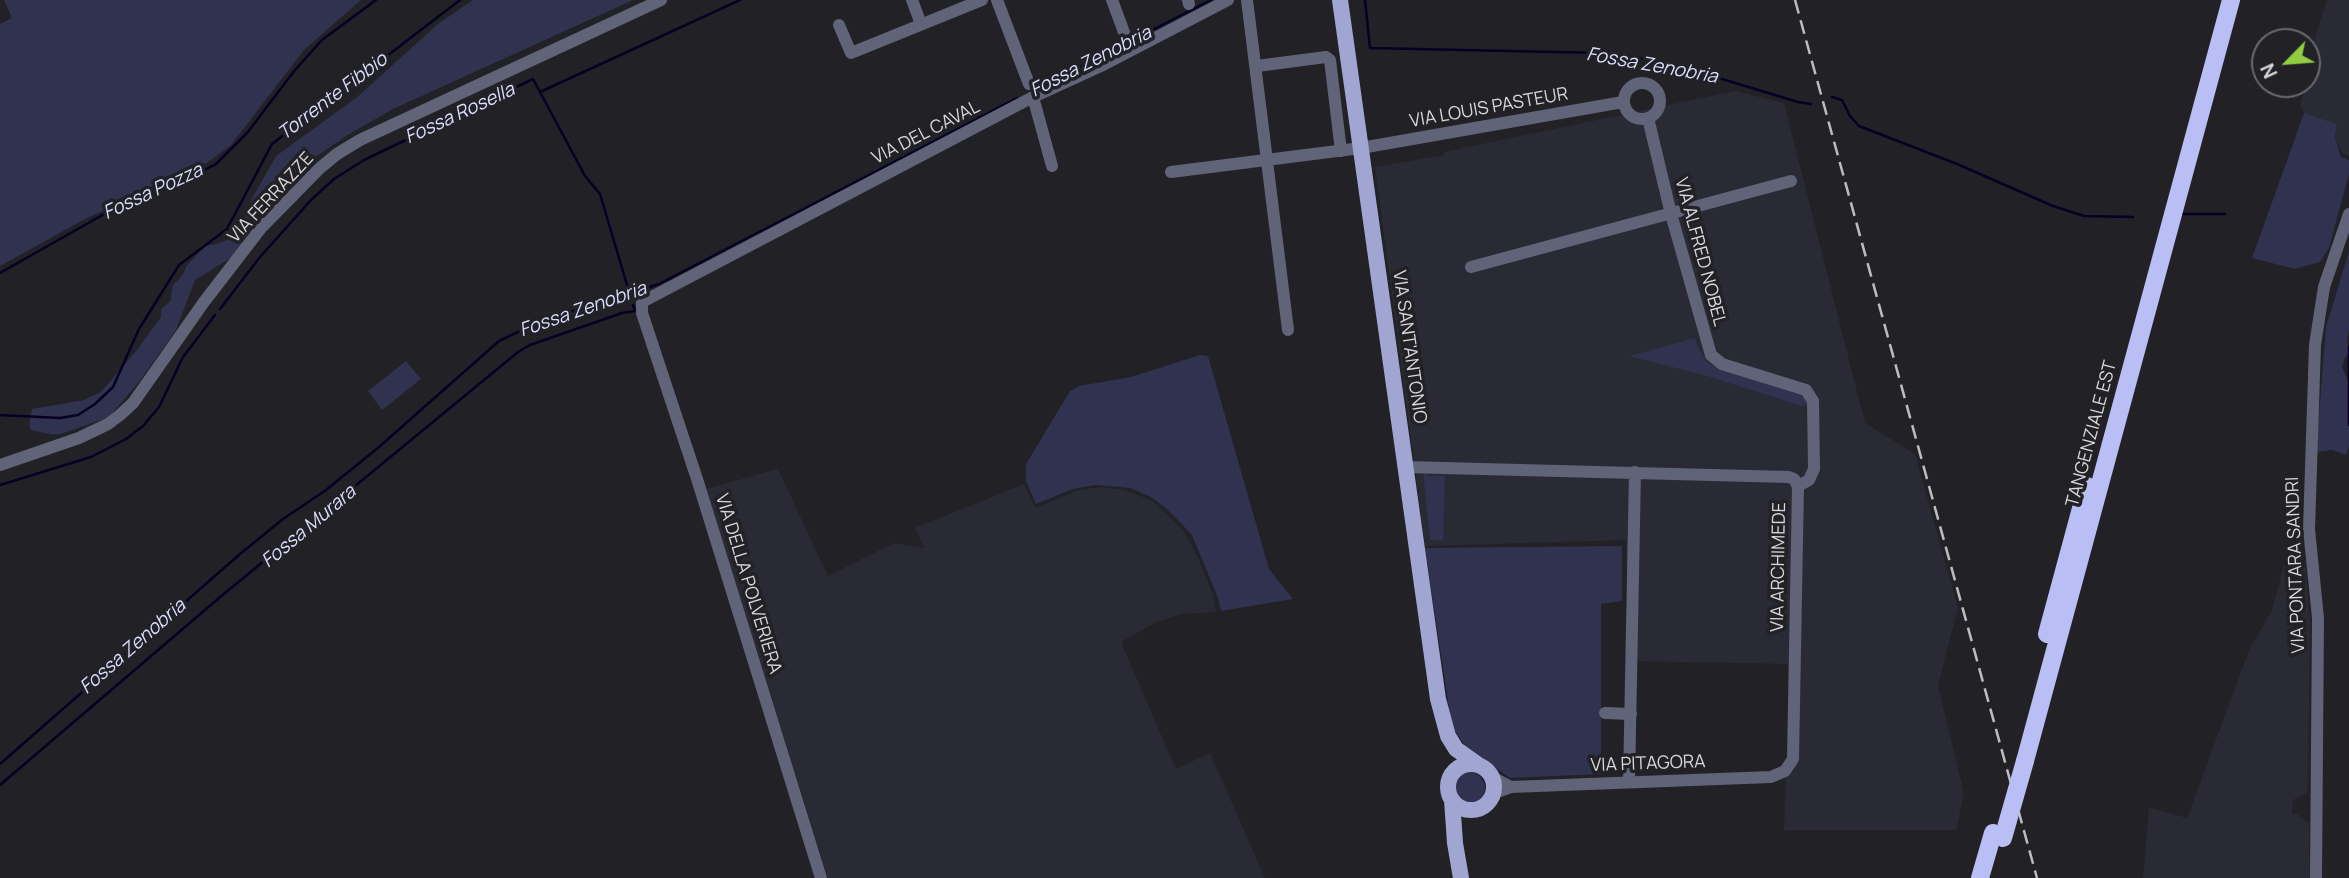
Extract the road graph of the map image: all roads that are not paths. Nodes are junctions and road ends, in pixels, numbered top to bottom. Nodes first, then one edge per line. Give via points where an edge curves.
1 (661, 0) edge
2 (912, 0) edge
3 (982, 0) edge
4 (997, 0) edge
5 (1112, 0) edge
6 (1228, 0) edge
7 (1247, 0) edge
8 (1340, 0) edge
9 (2219, 0) edge
10 (2231, 0) edge
11 (921, 24) junction
12 (839, 25) dead end
13 (1125, 35) dead end
14 (1257, 66) junction
15 (1031, 91) junction
16 (1623, 102) junction
17 (1648, 118) junction
18 (1361, 148) junction
19 (1341, 151) junction
20 (1266, 160) junction
21 (1052, 166) dead end
22 (1171, 172) dead end
23 (1791, 181) dead end
24 (2349, 214) edge
25 (1671, 215) junction
26 (1471, 267) dead end
27 (642, 302) joint
28 (1288, 330) dead end
29 (0, 465) edge
30 (1405, 467) junction
31 (1635, 472) junction
32 (1798, 486) junction
33 (1438, 699) junction
34 (1605, 713) dead end
35 (1631, 713) junction
36 (2019, 760) junction
37 (1785, 771) joint
38 (1486, 772) junction
39 (1453, 774) junction
40 (1629, 782) junction
41 (1511, 787) junction
42 (1452, 800) junction
43 (1486, 803) junction
44 (1998, 836) junction
45 (1460, 872) edge
46 (821, 878) edge
47 (1980, 878) edge
48 (1992, 878) edge
49 (2316, 878) edge

1 - 29 street, VIA FERRAZZE via 337,154 261,228 120,415 79,438
2 - 11 street
3 - 11 street
4 - 15 street
5 - 13 street
6 - 15 street, VIA DEL CAVAL via 1105,64
7 - 14 street
8 - 18 main road, VIA SANT'ANTONIO
9 - 36 highway, TANGENZIALE EST
10 - 36 highway, TANGENZIALE EST
11 - 12 street via 851,53
14 - 19 street via 1330,60
14 - 20 street
15 - 21 street
15 - 27 street, VIA DEL CAVAL
16 - 17 street via 1632,117
16 - 17 street via 1626,90 1636,83 1654,87 1660,104
16 - 18 street, VIA LOUIS PASTEUR
17 - 25 street, VIA ALFRED NOBEL
18 - 19 street, VIA LOUIS PASTEUR
18 - 30 main road, VIA SANT'ANTONIO
19 - 20 street, VIA LOUIS PASTEUR
20 - 22 street, VIA LOUIS PASTEUR
20 - 28 street
23 - 25 street
24 - 49 street, VIA PONTARA SANDRI via 2324,287 2315,345 2309,529 2318,618
25 - 26 street
25 - 32 street, VIA ALFRED NOBEL via 1711,355 1723,364 1806,390 1813,401 1814,469 1809,480
27 - 46 street, VIA DELLA POLVERIERA
30 - 31 street, VIA ARCHIMEDE
30 - 33 main road, VIA SANT'ANTONIO
31 - 32 street, VIA ARCHIMEDE via 1789,477
31 - 35 street
32 - 37 street, VIA ARCHIMEDE via 1793,758
33 - 38 main road, VIA SANT'ANTONIO via 1456,749
33 - 39 main road, VIA SANT'ANTONIO via 1439,736
34 - 35 street
35 - 40 street
36 - 44 highway, TANGENZIALE EST
37 - 40 street, VIA PITAGORA via 1771,777
38 - 39 main road via 1468,765
38 - 41 street
38 - 43 main road via 1494,787
39 - 42 main road, VIA SANT'ANTONIO via 1448,789
40 - 41 street, VIA PITAGORA
41 - 43 street, VIA PITAGORA
42 - 43 main road via 1467,810
42 - 45 main road, VIA SANT'ANTONIO
43 - 45 main road, VIA SANT'ANTONIO via 1464,823
44 - 47 highway, TANGENZIALE EST
44 - 48 highway, TANGENZIALE EST

